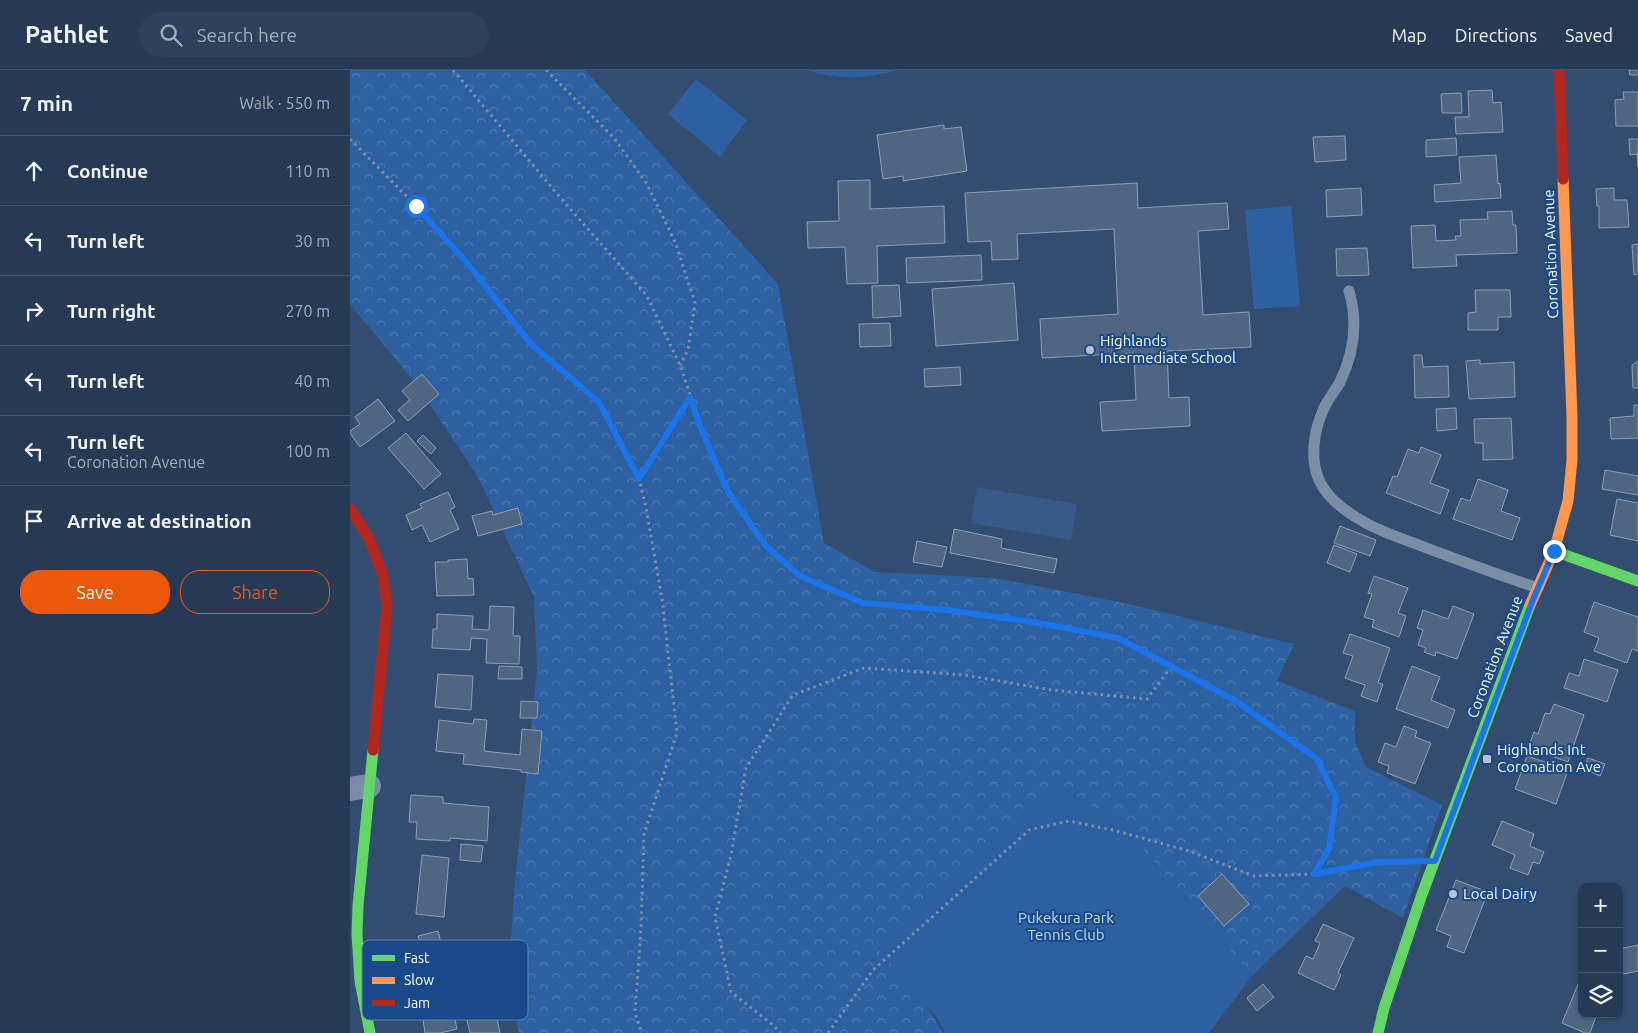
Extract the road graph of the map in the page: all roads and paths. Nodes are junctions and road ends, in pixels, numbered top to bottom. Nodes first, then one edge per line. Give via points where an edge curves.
1 (453, 70) edge
2 (546, 70) edge
3 (1559, 70) edge
4 (350, 139) edge
5 (1349, 291) dead end
6 (680, 365) junction
7 (690, 397) junction
8 (639, 479) junction
9 (350, 509) edge
10 (1554, 551) junction
11 (1638, 582) edge
12 (1538, 588) junction
13 (1171, 667) junction
14 (360, 788) edge
15 (1435, 861) junction
16 (1314, 874) junction
17 (354, 905) edge
18 (362, 991) edge
19 (368, 1020) edge
20 (370, 1033) edge
21 (642, 1033) edge
22 (780, 1033) edge
23 (828, 1033) edge
24 (1378, 1033) edge

1 - 6 path via 647,296
2 - 6 path via 614,138 647,184 676,244 695,303 688,350
3 - 10 main road, Coronation Avenue via 1572,460 1568,501
4 - 8 path via 462,257 531,344 599,402
5 - 12 lane via 1354,320 1352,349 1340,382 1324,409 1314,443 1320,483 1343,508 1365,523
6 - 7 path
7 - 8 path
7 - 13 path via 728,492 766,546 800,576 863,603 947,610 1118,638
8 - 21 path via 662,599 677,733 644,834 634,1012
9 - 14 main road via 369,539 382,572 386,605
10 - 11 main road
10 - 12 main road, Coronation Avenue
12 - 15 main road, Coronation Avenue
13 - 16 path via 1236,701 1317,759 1336,798 1329,849
13 - 22 path via 1147,699 1052,690 965,675 864,668 793,695 746,768 731,855 715,917 731,992
14 - 17 main road
15 - 16 path via 1378,862
15 - 24 main road, Coronation Avenue via 1402,950
16 - 23 path via 1254,876 1189,851 1070,821 1028,830 872,970
17 - 18 main road
19 - 20 main road

